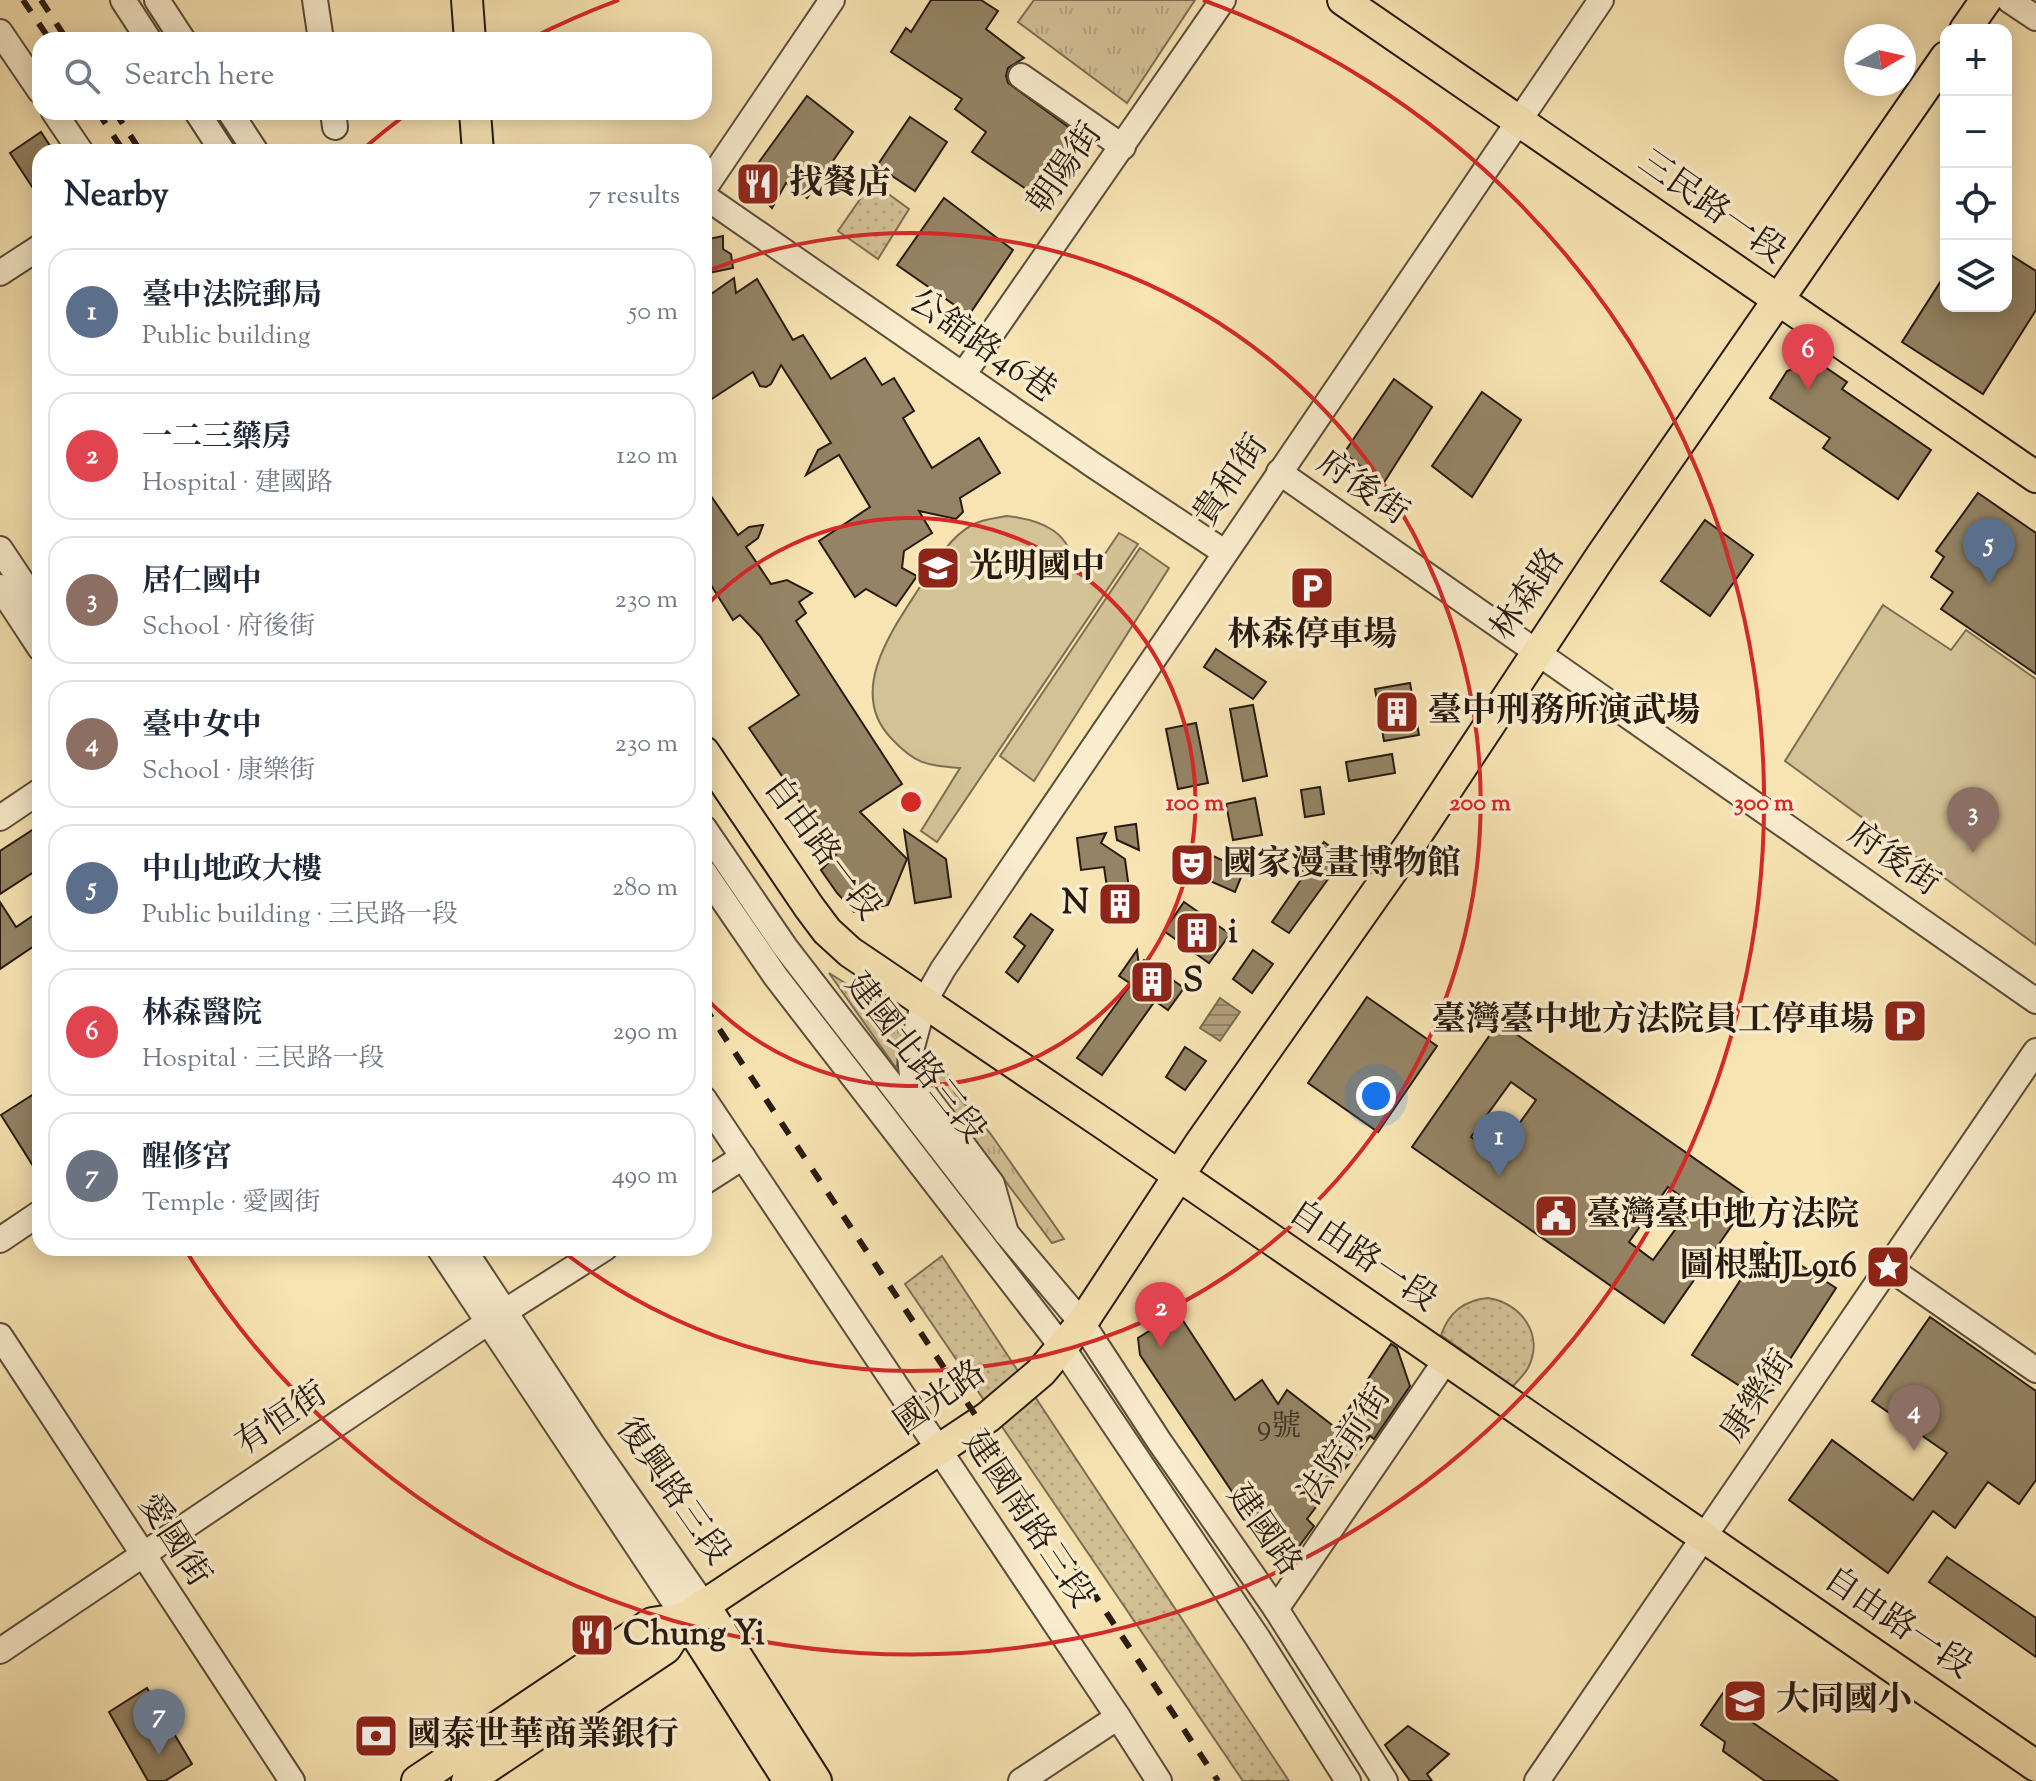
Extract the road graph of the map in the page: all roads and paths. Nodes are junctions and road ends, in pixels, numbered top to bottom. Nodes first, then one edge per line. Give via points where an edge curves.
1 (123, 0) edge
2 (157, 0) edge
3 (315, 0) edge
4 (467, 0) edge
5 (832, 0) edge
6 (1223, 0) edge
7 (1343, 0) edge
8 (1601, 0) edge
9 (1986, 0) edge
10 (2009, 0) edge
11 (2036, 18) edge
12 (1969, 24) edge
13 (0, 32) edge
14 (144, 32) edge
15 (178, 32) edge
16 (320, 32) edge
17 (469, 32) edge
18 (1940, 66) edge
19 (1021, 76) dead end
20 (32, 79) edge
21 (59, 120) edge
22 (202, 120) edge
23 (235, 120) edge
24 (476, 120) edge
25 (1517, 121) junction
26 (76, 144) edge
27 (218, 144) edge
28 (251, 144) edge
29 (477, 144) edge
30 (1123, 147) junction
31 (712, 177) edge
32 (712, 202) edge
33 (32, 252) edge
34 (0, 273) edge
35 (1776, 299) junction
36 (963, 375) junction
37 (1279, 472) junction
38 (2036, 477) edge
39 (0, 549) edge
40 (1224, 552) junction
41 (0, 587) edge
42 (32, 597) edge
43 (32, 636) edge
44 (1536, 653) junction
45 (712, 764) edge
46 (32, 796) edge
47 (0, 818) edge
48 (712, 840) edge
49 (712, 884) edge
50 (2036, 1001) edge
51 (923, 1004) junction
52 (2036, 1051) edge
53 (712, 1111) edge
54 (743, 1157) junction
55 (712, 1177) edge
56 (1178, 1177) junction
57 (32, 1218) edge
58 (1006, 1233) junction
59 (0, 1240) edge
60 (446, 1256) edge
61 (467, 1256) edge
62 (593, 1256) edge
63 (1889, 1268) junction
64 (498, 1317) junction
65 (1082, 1323) junction
66 (0, 1336) edge
67 (1062, 1347) junction
68 (1446, 1360) junction
69 (2036, 1370) edge
70 (939, 1449) junction
71 (1704, 1538) junction
72 (143, 1556) junction
73 (1276, 1609) junction
74 (694, 1612) junction
75 (0, 1651) edge
76 (1118, 1717) junction
77 (2036, 1766) edge
78 (292, 1781) edge
79 (417, 1781) edge
80 (467, 1781) edge
81 (789, 1781) edge
82 (816, 1781) edge
83 (1021, 1781) edge
84 (1159, 1781) edge
85 (1348, 1781) edge
86 (1385, 1781) edge
87 (1537, 1781) edge

1 - 14 street
2 - 15 street
3 - 16 street
4 - 17 main road
5 - 31 street
6 - 30 street, 朝陽街
7 - 25 main road, 三民路一段
8 - 25 street, 貴和街
9 - 12 main road
10 - 11 street
13 - 20 street
18 - 35 main road, 林森路
19 - 30 street
21 - 26 street
22 - 27 street
23 - 28 street
24 - 29 main road
25 - 35 main road, 三民路一段
25 - 37 street, 貴和街
30 - 36 street, 朝陽街
32 - 36 street, 公舘路46巷
33 - 34 street
35 - 38 main road, 三民路一段
35 - 44 main road, 林森路
36 - 40 street, 公舘路46巷
37 - 40 street, 貴和街
37 - 44 street, 府後街
39 - 42 street
40 - 51 street, 貴和街
41 - 43 street
44 - 50 street, 府後街
44 - 56 main road, 林森路 via 1410,845
45 - 51 main road, 自由路一段 via 827,931
46 - 47 street
48 - 58 street, 建國北路三段 via 785,947
49 - 67 street, 建國北路三段 via 776,977
51 - 56 main road, 自由路一段
51 - 58 street, 貴和街 via 910,1054 912,1077 992,1184
52 - 63 street, 康樂街
53 - 54 street, 建國南路三段
54 - 55 street
54 - 70 street, 建國南路三段
56 - 65 main road, 國光路
56 - 68 main road, 自由路一段
57 - 59 street
58 - 65 street, 建國北路三段
60 - 64 street, 復興路三段
61 - 64 street, 復興路三段
62 - 64 street, 有恒街
63 - 69 street
63 - 71 street, 康樂街
64 - 72 street, 有恒街
64 - 74 street, 復興路三段
65 - 67 main road, 國光路
65 - 73 street, 建國路
66 - 72 street, 愛國街
67 - 70 main road, 國光路 via 988,1417
67 - 85 street, 建國路
68 - 71 main road, 自由路一段
68 - 73 street, 法院前街
70 - 74 main road, 國光路
70 - 76 street, 建國南路三段
71 - 77 main road, 自由路一段
71 - 87 street, 康樂街
72 - 75 street, 有恒街
72 - 78 street, 愛國街
73 - 86 street, 建國路
74 - 79 main road, 國光路 via 652,1623
74 - 80 main road, 國光路 via 666,1648
74 - 81 main road, 復興路三段
74 - 82 main road, 復興路三段
76 - 83 street
76 - 84 street, 建國南路三段

